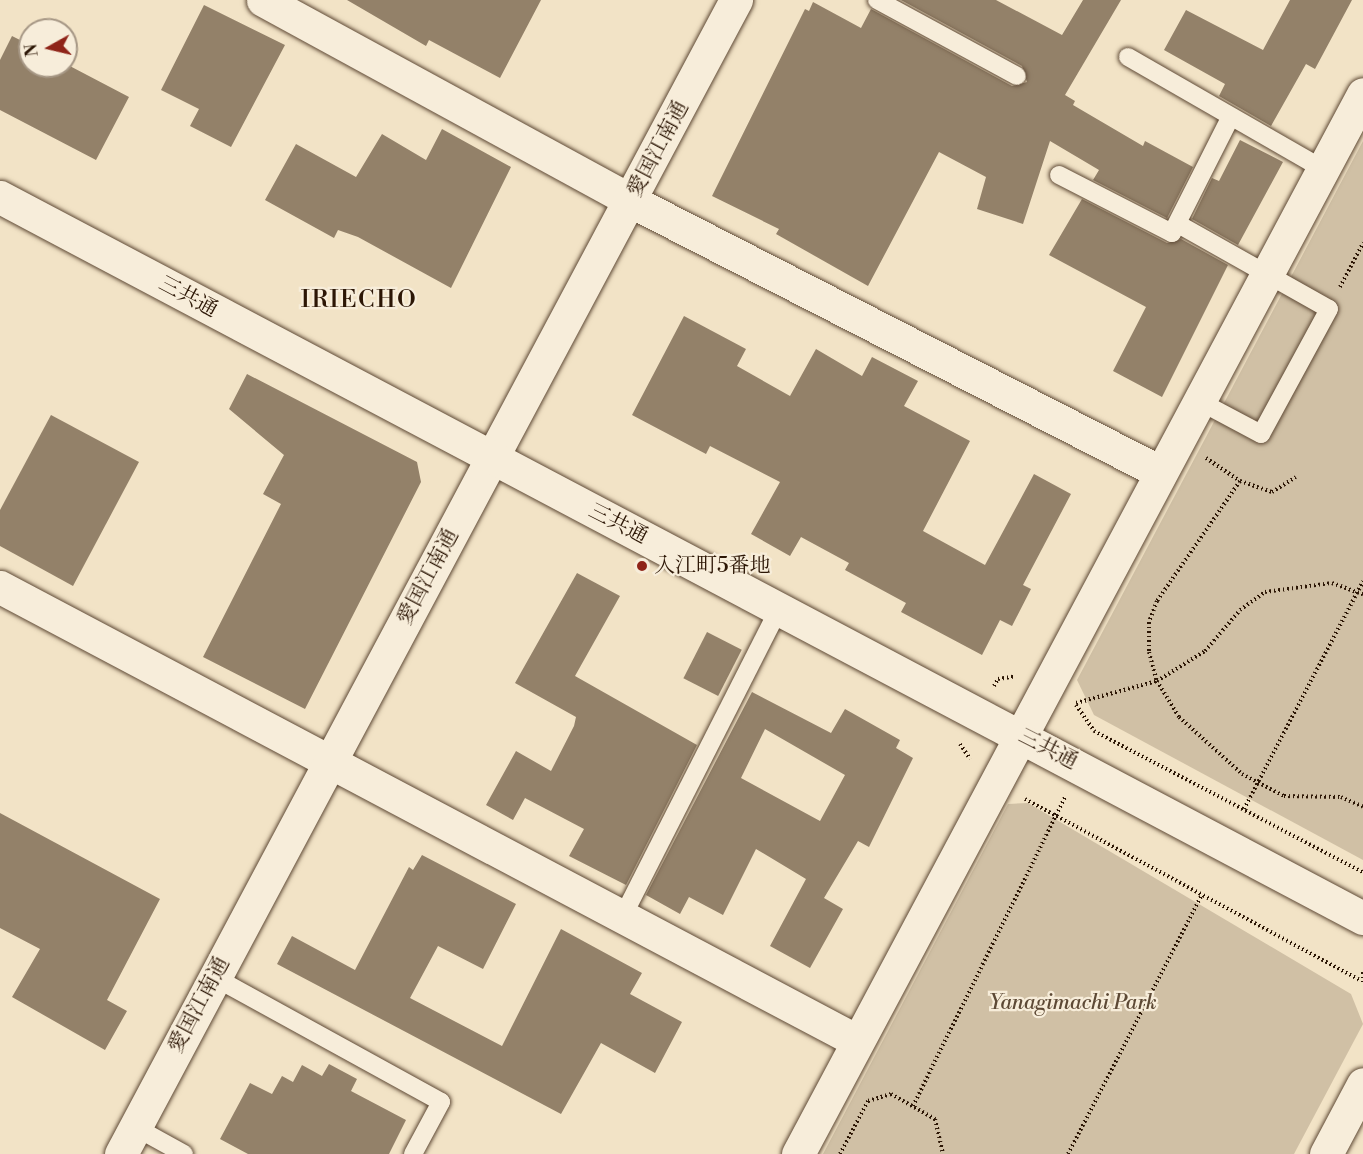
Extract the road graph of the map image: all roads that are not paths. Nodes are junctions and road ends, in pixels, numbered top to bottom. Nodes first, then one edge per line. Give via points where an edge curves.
1 (263, 0) edge
2 (736, 0) edge
3 (877, 0) edge
4 (1128, 57) dead end
5 (1017, 76) dead end
6 (1363, 94) edge
7 (1230, 118) junction
8 (1323, 169) junction
9 (1059, 175) dead end
10 (0, 196) edge
11 (631, 201) junction
12 (1178, 224) junction
13 (1266, 275) junction
14 (1199, 401) junction
15 (490, 458) junction
16 (1160, 472) junction
17 (0, 587) edge
18 (779, 608) junction
19 (1022, 736) junction
20 (330, 762) junction
21 (623, 916) junction
22 (1363, 918) edge
23 (214, 977) junction
24 (857, 1041) junction
25 (1363, 1084) edge
26 (128, 1141) edge
27 (184, 1154) edge
28 (413, 1154) edge
29 (798, 1154) edge
30 (1326, 1154) edge

1 - 11 street
2 - 11 street, 愛国江南通
3 - 5 lane
4 - 7 lane
6 - 8 street
7 - 8 lane
7 - 12 lane
8 - 13 street
9 - 12 lane via 1172,233
10 - 15 street, 三共通
11 - 15 street, 愛国江南通
11 - 16 street
12 - 13 lane
13 - 14 street
13 - 14 lane via 1329,309 1261,434
14 - 16 street
15 - 18 street, 三共通
15 - 20 street, 愛国江南通
16 - 19 street
17 - 20 street
18 - 19 street, 三共通
18 - 21 lane
19 - 22 street, 三共通
19 - 24 street
20 - 21 street
20 - 23 street, 愛国江南通
21 - 24 street
23 - 26 street, 愛国江南通
23 - 28 lane via 441,1102
24 - 29 street
25 - 30 street
26 - 27 lane

